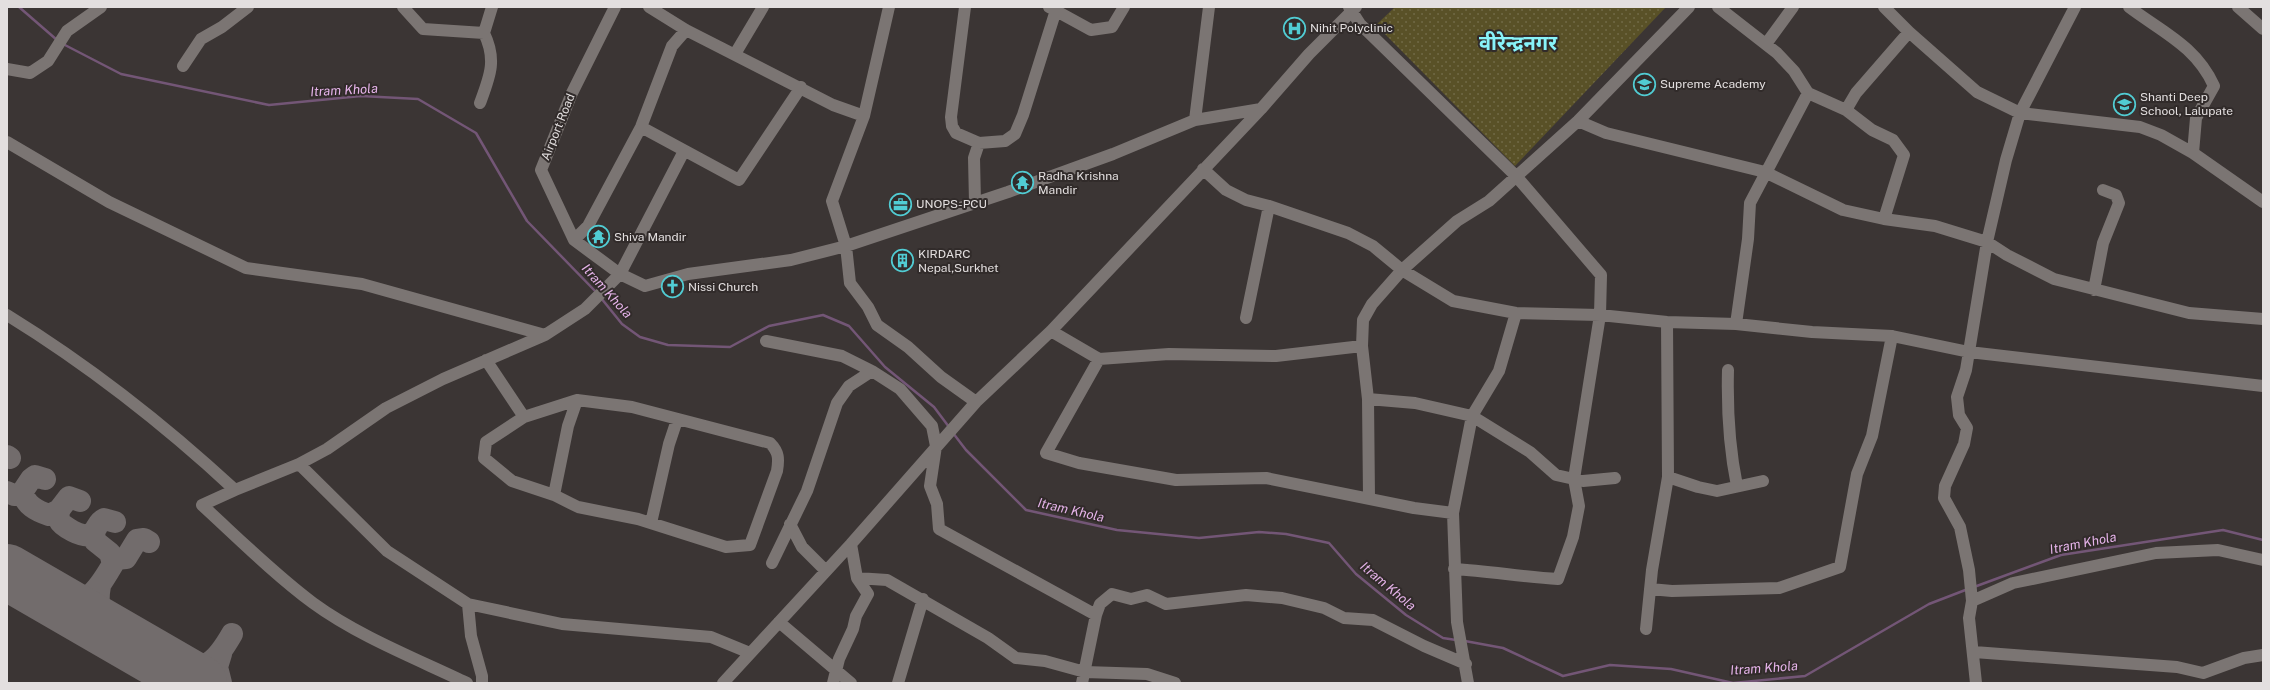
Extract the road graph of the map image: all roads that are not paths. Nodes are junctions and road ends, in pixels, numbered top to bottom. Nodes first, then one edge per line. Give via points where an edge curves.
1 (101, 7) edge
2 (248, 7) edge
3 (403, 7) edge
4 (492, 7) edge
5 (615, 7) edge
6 (649, 7) edge
7 (763, 7) edge
8 (889, 7) edge
9 (965, 7) edge
10 (1124, 7) edge
11 (1209, 7) edge
12 (1689, 7) edge
13 (1718, 7) edge
14 (1793, 7) edge
15 (1884, 7) edge
16 (2075, 7) edge
17 (2129, 7) edge
18 (2238, 7) edge
19 (1052, 8) edge
20 (1353, 8) edge
21 (2263, 29) edge
22 (686, 30) junction
23 (1909, 32) junction
24 (484, 33) junction
25 (1766, 44) junction
26 (735, 54) junction
27 (183, 66) dead end
28 (7, 69) edge
29 (801, 87) junction
30 (1808, 93) junction
31 (480, 103) dead end
32 (1261, 108) junction
33 (1846, 110) junction
34 (2020, 113) junction
35 (864, 116) junction
36 (1195, 120) junction
37 (1578, 121) junction
38 (641, 127) junction
39 (7, 142) edge
40 (979, 143) junction
41 (684, 151) junction
42 (2193, 153) junction
43 (1202, 169) junction
44 (1764, 172) junction
45 (1516, 176) junction
46 (2103, 190) dead end
47 (975, 202) junction
48 (2263, 202) edge
49 (1269, 206) junction
50 (1884, 219) junction
51 (574, 240) junction
52 (1987, 242) junction
53 (846, 246) junction
54 (1402, 270) junction
55 (620, 274) junction
56 (2094, 290) junction
57 (1516, 313) junction
58 (7, 315) edge
59 (1600, 315) junction
60 (1246, 318) dead end
61 (2263, 319) edge
62 (1667, 322) junction
63 (1736, 324) junction
64 (1051, 331) junction
65 (545, 335) junction
66 (1892, 336) junction
67 (766, 341) dead end
68 (1362, 346) junction
69 (1969, 352) junction
70 (1099, 359) junction
71 (486, 360) junction
72 (1728, 370) dead end
73 (872, 371) junction
74 (2263, 386) edge
75 (577, 400) junction
76 (1368, 400) junction
77 (976, 402) junction
78 (1472, 416) junction
79 (524, 417) junction
80 (677, 420) junction
81 (939, 443) junction
82 (299, 464) junction
83 (1668, 477) junction
84 (1615, 478) dead end
85 (1574, 479) junction
86 (1762, 481) dead end
87 (1737, 486) junction
88 (235, 490) junction
89 (554, 495) junction
90 (1369, 497) junction
91 (1453, 513) junction
92 (651, 523) junction
93 (790, 524) junction
94 (850, 544) junction
95 (2263, 560) edge
96 (772, 563) dead end
97 (1454, 569) junction
98 (826, 571) junction
99 (857, 578) junction
100 (1650, 588) junction
101 (923, 599) junction
102 (1972, 601) junction
103 (468, 604) junction
104 (1096, 615) junction
105 (779, 622) junction
106 (1646, 630) dead end
107 (1974, 652) junction
108 (750, 653) junction
109 (2263, 655) edge
110 (1466, 664) junction
111 (836, 670) junction
112 (1084, 677) edge
113 (467, 683) edge
114 (482, 683) edge
115 (723, 683) edge
116 (833, 683) edge
117 (851, 683) edge
118 (898, 683) edge
119 (1175, 683) edge
120 (1468, 683) edge
121 (1976, 683) edge

1 - 28 street via 67,31 48,61 30,73
2 - 27 street via 201,39
3 - 24 street via 423,29
4 - 24 street
5 - 51 street, Airport Road via 572,93 541,170
6 - 22 street
7 - 26 street
8 - 35 street
9 - 40 street via 951,122 956,133
10 - 19 street via 1112,27 1091,30
11 - 36 street
12 - 37 street
13 - 25 street
14 - 25 street
15 - 23 street
16 - 34 street
17 - 42 street via 2172,36 2206,68 2214,86 2196,118
18 - 21 street
19 - 40 street via 1023,115 1015,134 1005,141
20 - 32 street
20 - 45 street via 1360,24
22 - 26 street
22 - 38 street via 672,46
23 - 33 street via 1856,93
23 - 34 street via 1977,92
24 - 31 street via 491,49 489,77
25 - 30 street via 1794,71
26 - 29 street
29 - 35 street via 833,105
29 - 41 street via 739,180
30 - 33 street
30 - 44 street
32 - 36 street, Airport Road
32 - 43 street
33 - 50 street via 1872,130 1893,140 1904,155
34 - 42 street via 2140,127 2161,135
34 - 52 street
35 - 53 street via 832,201
36 - 47 street, Airport Road via 1113,154
37 - 44 street via 1606,133
37 - 45 street
38 - 41 street
38 - 51 street via 588,226
39 - 65 street via 109,202 246,268 362,284
40 - 47 street via 974,158
41 - 55 street
42 - 48 street
43 - 49 street via 1226,190 1246,200
43 - 64 street
44 - 50 street via 1843,210
44 - 63 street via 1750,203 1748,239
45 - 54 street via 1488,201 1457,221
45 - 59 street via 1601,275
46 - 56 street via 2116,195 2119,203 2103,243
47 - 53 street, Airport Road
49 - 54 street via 1348,233 1373,246
49 - 60 street
50 - 52 street via 1935,226
51 - 55 street, Airport Road
52 - 56 street via 2054,279
52 - 69 street
53 - 55 street, Airport Road via 792,260 688,274 645,286
53 - 77 street via 850,283 868,306 877,325
54 - 57 street via 1453,301
54 - 68 street via 1372,304 1363,320
55 - 65 street via 586,309
56 - 61 street via 2189,313
57 - 59 street
57 - 78 street via 1499,371
58 - 88 street via 45,338 183,442
59 - 62 street
59 - 85 street
62 - 63 street
62 - 83 street
63 - 66 street via 1812,332
64 - 70 street
64 - 77 street
65 - 71 street
66 - 69 street
66 - 100 street via 1872,436 1856,474 1840,567 1779,588 1672,591
67 - 73 street via 842,356
68 - 70 street via 1276,356 1169,354
68 - 76 street
69 - 74 street
69 - 102 street via 1958,397 1959,415 1967,428 1964,444 1945,486 1944,498 1960,527 1969,570
70 - 90 street via 1046,453 1079,463 1176,480 1266,478
71 - 79 street
71 - 82 street via 386,408 327,449
72 - 87 street via 1729,450
73 - 81 street via 900,389 932,426
73 - 93 street via 849,386 837,403 810,484
75 - 79 street
75 - 80 street via 632,407
75 - 89 street via 568,426
76 - 78 street via 1415,403
76 - 90 street
77 - 81 street
78 - 85 street via 1530,452 1556,475
78 - 91 street
79 - 89 street via 486,442 484,458 512,481
80 - 92 street
80 - 92 street via 770,443 776,450 779,461 777,471 750,545 726,546
81 - 94 street
81 - 104 street via 930,486 937,504 939,529
82 - 88 street
82 - 103 street via 387,551
83 - 87 street via 1717,491
83 - 100 street
84 - 85 street via 1582,481
85 - 97 street via 1579,506 1573,537 1558,579
86 - 87 street
88 - 113 street via 202,505 268,566 314,604 357,629
89 - 92 street via 578,507
90 - 91 street via 1414,508
91 - 97 street
93 - 96 street
93 - 98 street via 802,547
94 - 98 street
94 - 99 street
95 - 102 street via 2218,550 2156,553 2013,583
97 - 110 street via 1457,622
98 - 105 street
99 - 101 street via 887,580
99 - 111 street via 868,594 856,616
100 - 106 street
101 - 112 street via 1016,658 1045,661
101 - 118 street
102 - 107 street via 1969,618
103 - 108 street via 562,624 711,637
103 - 114 street via 471,636
104 - 110 street via 1100,604 1112,594 1131,598 1147,595 1166,604 1246,596 1282,598 1324,608 1344,618 1373,620
104 - 112 street
105 - 108 street
105 - 111 street
107 - 109 street via 2177,667 2203,672 2244,658
107 - 121 street
108 - 115 street
110 - 120 street
111 - 116 street
111 - 117 street
112 - 119 street via 1147,674

